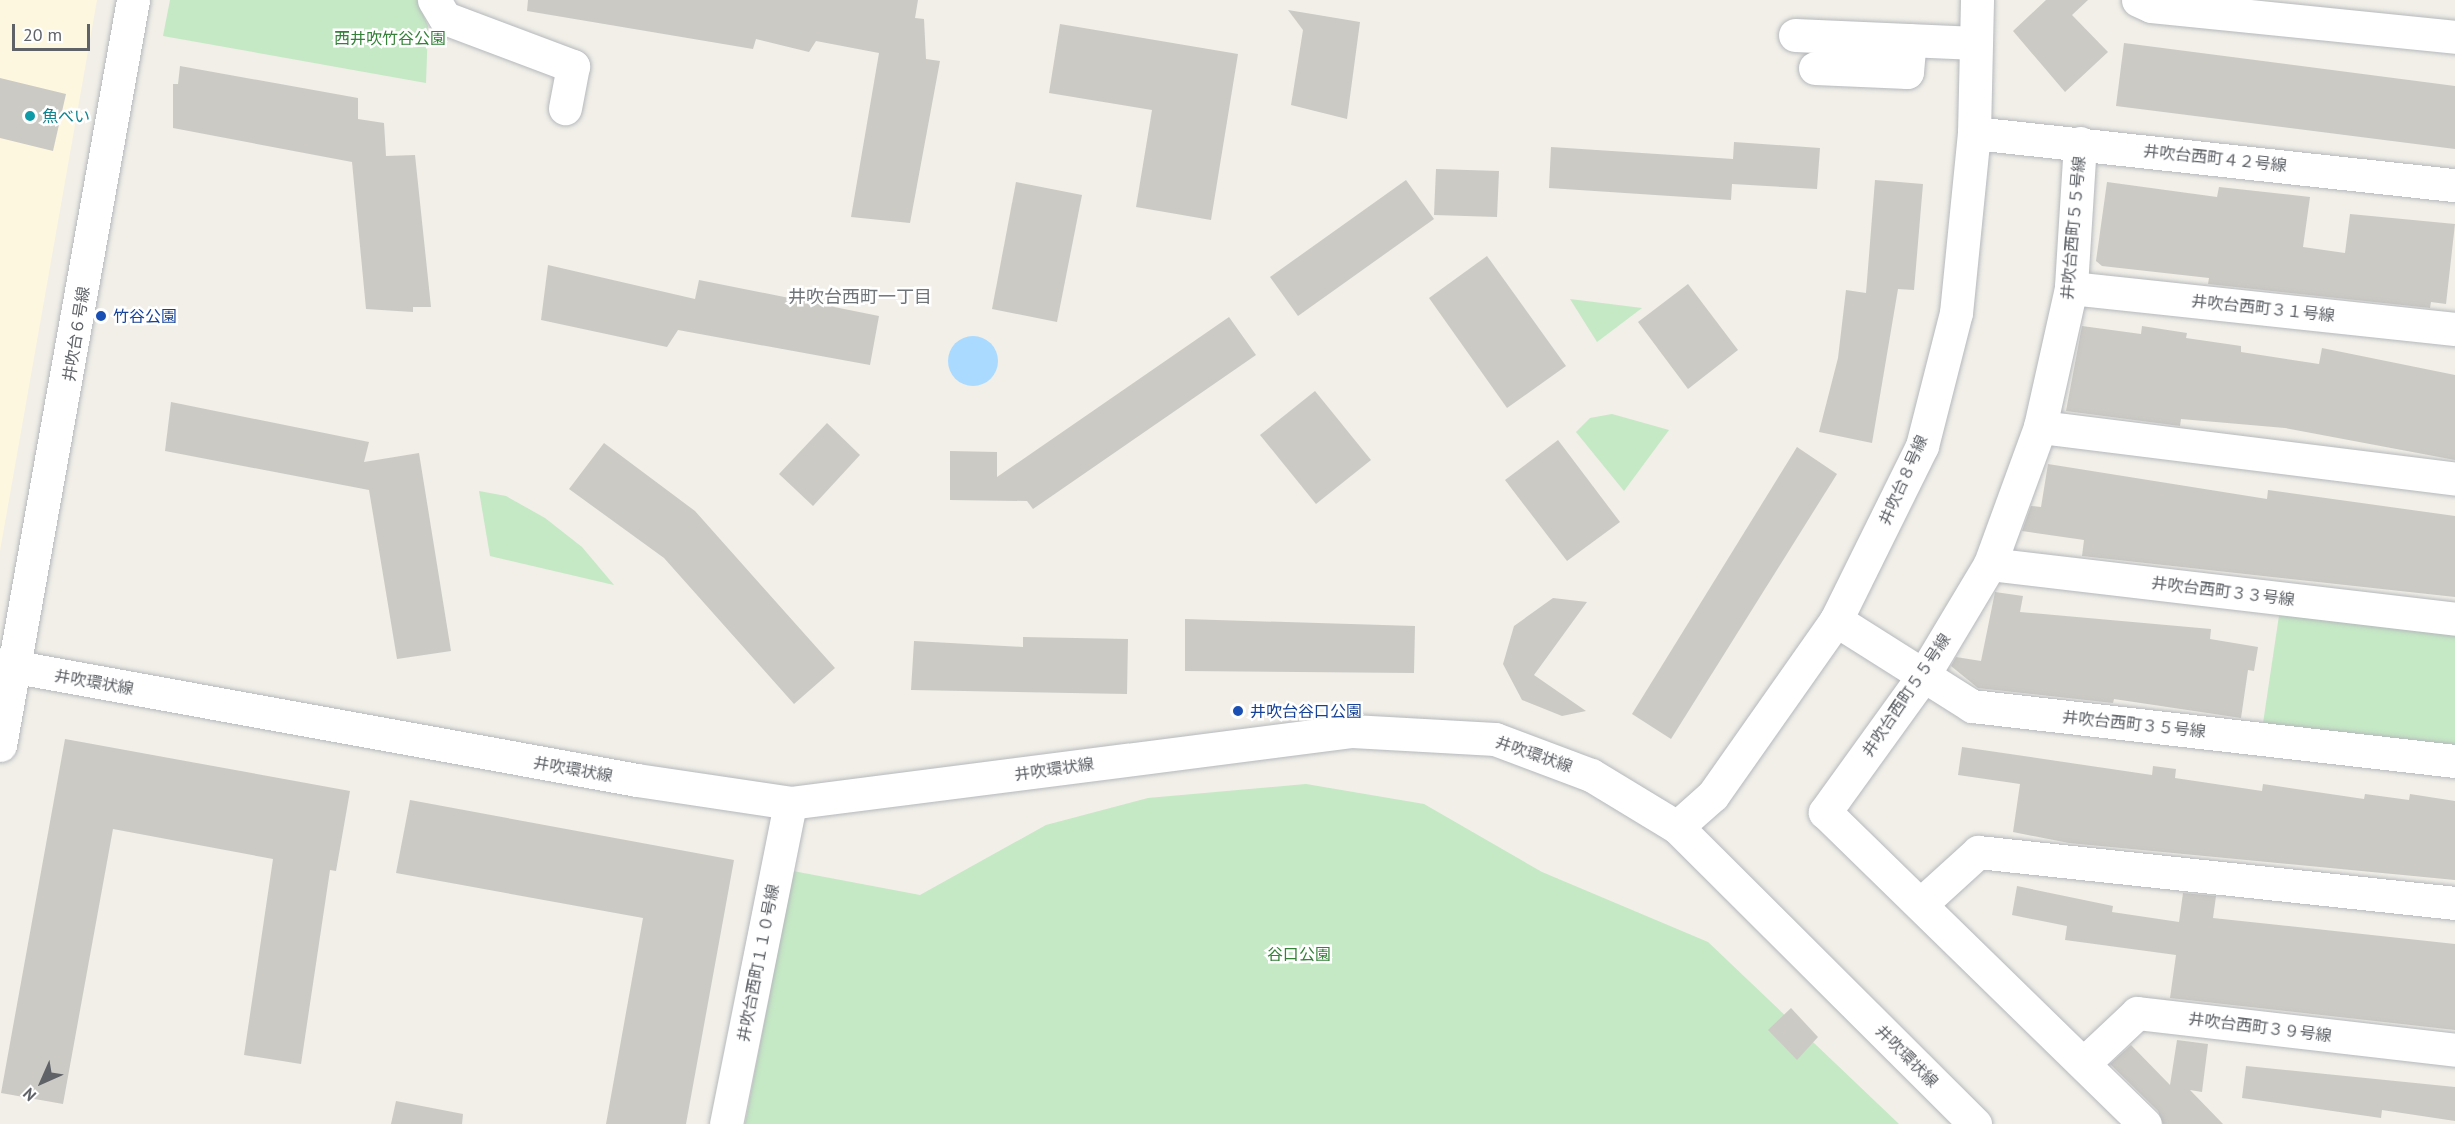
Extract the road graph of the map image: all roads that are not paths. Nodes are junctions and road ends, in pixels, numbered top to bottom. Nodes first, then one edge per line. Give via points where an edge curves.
1 (134, 0) edge
2 (434, 0) edge
3 (1977, 0) edge
4 (2138, 0) edge
5 (1795, 35) dead end
6 (2455, 37) edge
7 (1910, 40) junction
8 (1976, 43) junction
9 (1815, 68) dead end
10 (565, 108) dead end
11 (1974, 133) junction
12 (2080, 143) junction
13 (2455, 185) edge
14 (2071, 288) junction
15 (2455, 329) edge
16 (2040, 427) junction
17 (2455, 479) edge
18 (1990, 564) junction
19 (2455, 619) edge
20 (1836, 620) junction
21 (7, 666) edge
22 (1923, 676) junction
23 (0, 745) edge
24 (2455, 761) edge
25 (790, 803) junction
26 (1677, 827) junction
27 (1922, 903) junction
28 (2455, 903) edge
29 (2455, 1050) edge
30 (2084, 1063) junction
31 (726, 1124) edge
32 (1975, 1124) edge
33 (2145, 1124) edge

1 - 21 street, 井吹台６号線
2 - 10 street via 445,18 573,66
3 - 8 street, 井吹台８号線
4 - 6 street via 2151,6
5 - 7 street
7 - 8 street
7 - 9 street via 1907,72
8 - 11 street, 井吹台８号線
11 - 12 street, 井吹台西町４２号線
11 - 20 street, 井吹台８号線 via 1956,313 1922,446
12 - 13 street, 井吹台西町４２号線
12 - 14 street, 井吹台西町５５号線
14 - 15 street, 井吹台西町３１号線
14 - 16 street, 井吹台西町５５号線
16 - 17 street
16 - 18 street, 井吹台西町５５号線
18 - 19 street, 井吹台西町３３号線
18 - 22 street, 井吹台西町５５号線
20 - 22 street, 井吹台西町３５号線
20 - 26 street, 井吹台８号線 via 1713,795
21 - 23 street
21 - 25 street, 井吹環状線 via 637,780
22 - 24 street, 井吹台西町３５号線 via 1972,706
22 - 27 street, 井吹台西町５５号線 via 1825,812
25 - 26 street, 井吹環状線 via 1352,731 1495,739 1591,774
25 - 31 street, 井吹台西町１１０号線
26 - 32 street, 井吹環状線
27 - 28 street via 1978,852
27 - 30 street, 井吹台西町５５号線
29 - 30 street, 井吹台西町３９号線 via 2137,1013
30 - 33 street, 井吹台西町５５号線

